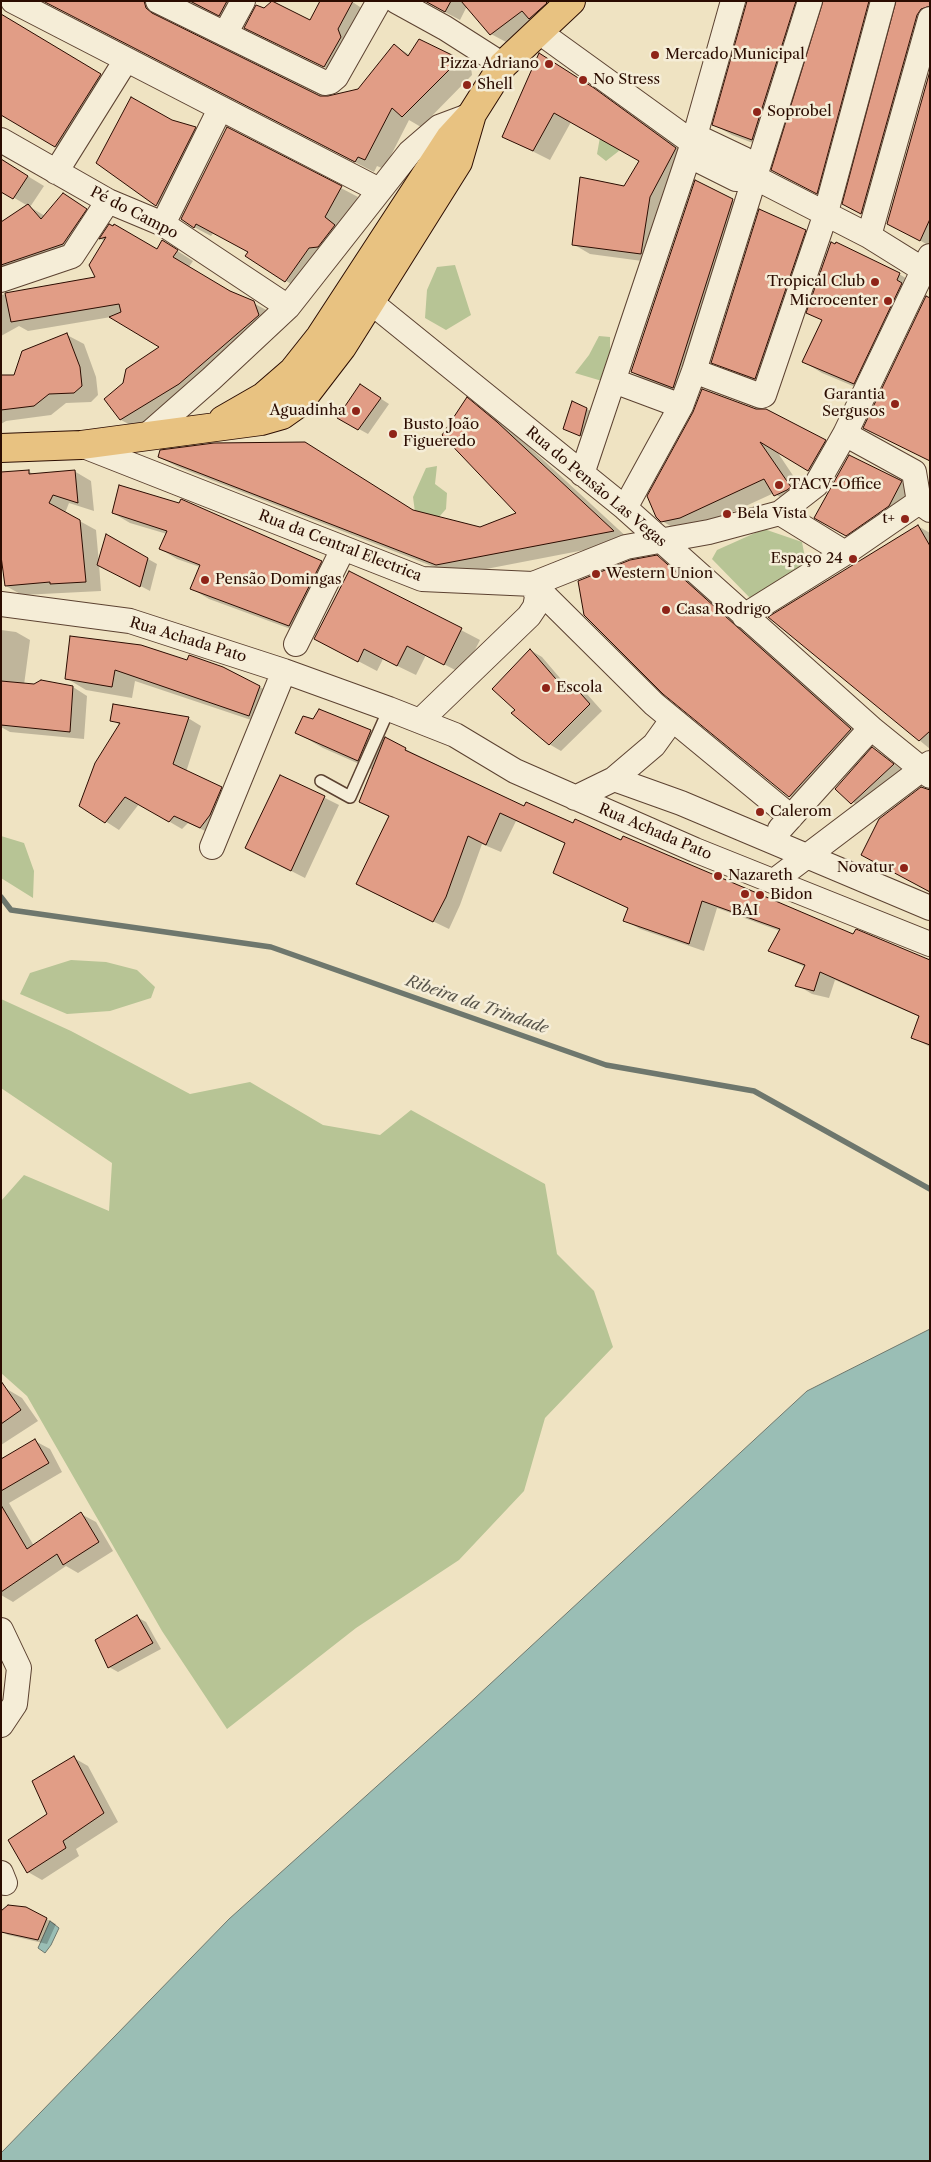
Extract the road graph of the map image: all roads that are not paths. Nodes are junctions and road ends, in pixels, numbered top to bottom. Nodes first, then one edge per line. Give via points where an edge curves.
1 (13, 1) edge
2 (158, 1) edge
3 (243, 1) edge
4 (379, 1) edge
5 (396, 1) edge
6 (571, 1) edge
7 (733, 1) edge
8 (810, 1) edge
9 (884, 1) edge
10 (42, 8) edge
11 (930, 19) edge
12 (538, 31) junction
13 (226, 34) junction
14 (126, 60) junction
15 (503, 65) junction
16 (220, 109) junction
17 (472, 114) junction
18 (1, 140) edge
19 (693, 143) junction
20 (56, 172) junction
21 (756, 178) junction
22 (379, 190) junction
23 (108, 201) junction
24 (826, 216) junction
25 (163, 224) junction
26 (869, 236) junction
27 (928, 266) edge
28 (1, 280) edge
29 (362, 295) junction
30 (288, 307) junction
31 (694, 371) junction
32 (614, 381) junction
33 (681, 406) junction
34 (845, 434) junction
35 (145, 437) junction
36 (81, 445) junction
37 (1, 448) edge
38 (582, 474) junction
39 (925, 506) edge
40 (625, 508) junction
41 (780, 513) junction
42 (660, 541) junction
43 (343, 549) junction
44 (845, 553) junction
45 (533, 584) junction
46 (1, 604) edge
47 (744, 616) junction
48 (296, 644) dead end
49 (284, 671) junction
50 (389, 709) junction
51 (420, 720) junction
52 (672, 720) junction
53 (871, 728) junction
54 (927, 769) edge
55 (614, 779) junction
56 (321, 781) dead end
57 (575, 798) junction
58 (791, 817) junction
59 (770, 840) junction
60 (212, 847) dead end
61 (808, 856) junction
62 (774, 881) junction
63 (930, 908) edge
64 (930, 944) edge
65 (1, 1630) edge
66 (1, 1725) edge

1 - 10 street
2 - 13 street
3 - 13 street
4 - 13 street via 336,77 330,82
5 - 15 street
6 - 12 main road
7 - 19 street
8 - 21 street
9 - 24 street
10 - 14 street
11 - 26 street
12 - 15 main road
12 - 19 street
14 - 16 street
14 - 20 street
15 - 17 main road
16 - 22 street
16 - 25 street
17 - 22 street via 439,127 410,152
17 - 29 main road via 450,138
18 - 20 street, Pé do Campo
19 - 21 street via 696,159 736,179
19 - 32 street
20 - 23 street, Pé do Campo
21 - 24 street
21 - 31 street
22 - 30 street
23 - 25 street, Pé do Campo
23 - 28 street via 72,256
24 - 26 street
24 - 31 street via 764,395
25 - 30 street, Pé do Campo
26 - 27 street
27 - 34 street, Rua da Central Electrica
29 - 35 main road via 342,347 299,403 282,415 261,421
29 - 38 street, Rua do Pensão Las Vegas
30 - 35 street
31 - 33 street
32 - 33 street
32 - 38 street
33 - 40 street
34 - 39 street via 914,472
34 - 41 street, Rua da Central Electrica via 816,485
35 - 36 main road
36 - 37 main road
36 - 43 street, Rua da Central Electrica
38 - 40 street, Rua do Pensão Las Vegas
39 - 44 street
40 - 42 street, Rua do Pensão Las Vegas
41 - 42 street, Rua da Central Electrica
41 - 44 street
42 - 45 street, Rua da Central Electrica via 615,550
42 - 47 street, Rua do Pensão Las Vegas
43 - 45 street, Rua da Central Electrica via 422,579
43 - 48 street
44 - 47 street
45 - 51 street via 535,607 529,616
45 - 52 street
46 - 49 street, Rua Achada Pato via 130,621
47 - 53 street, Rua do Pensão Las Vegas
49 - 50 street, Rua Achada Pato
49 - 60 street
50 - 51 street, Rua Achada Pato
50 - 56 lane via 350,797
51 - 57 street, Rua Achada Pato via 455,735 515,771
52 - 55 street, Rua Achada Pato via 654,745
52 - 58 street
53 - 54 street, Rua do Pensão Las Vegas
53 - 58 street
54 - 61 street
55 - 57 street, Rua Achada Pato
55 - 59 street
57 - 62 street, Rua Achada Pato
58 - 59 street
59 - 61 street
61 - 62 street
61 - 63 street
62 - 64 street, Rua Achada Pato
65 - 66 street via 19,1668 14,1704

